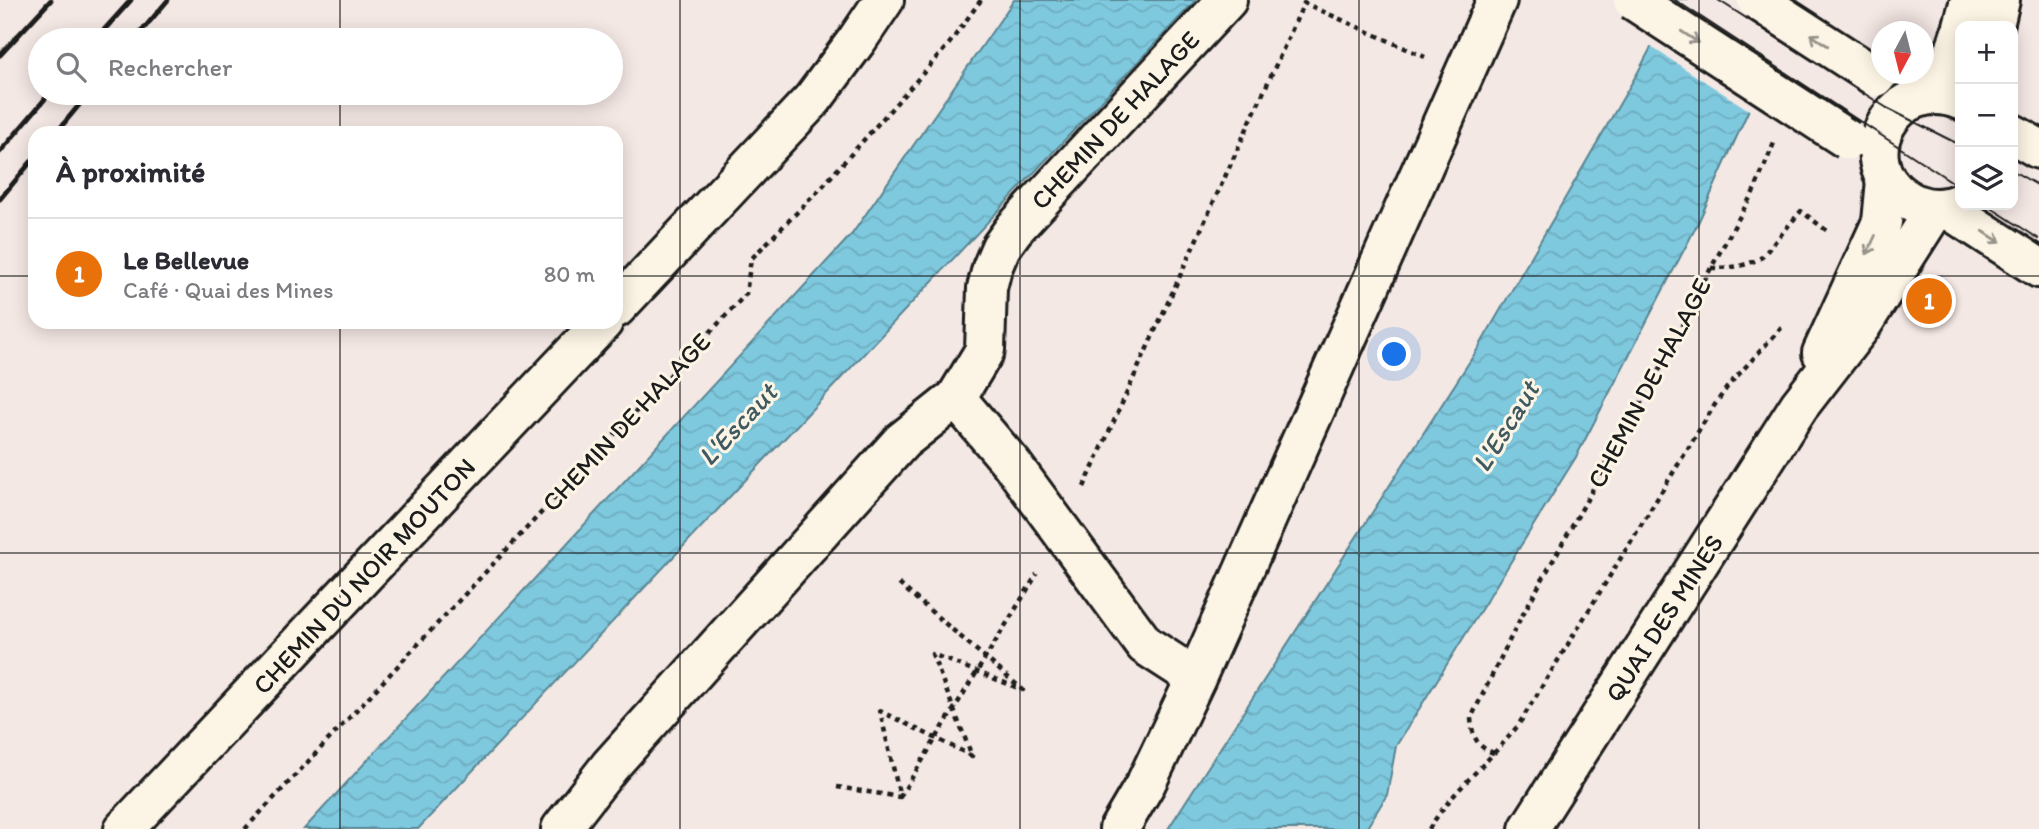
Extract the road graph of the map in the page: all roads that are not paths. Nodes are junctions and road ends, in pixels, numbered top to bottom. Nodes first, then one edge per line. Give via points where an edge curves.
1 (884, 0) edge
2 (1227, 0) edge
3 (1497, 0) edge
4 (1633, 0) edge
5 (1757, 0) edge
6 (1970, 0) edge
7 (2000, 0) edge
8 (1964, 21) edge
9 (1995, 21) edge
10 (1955, 50) edge
11 (1938, 97) edge
12 (2018, 137) edge
13 (2039, 149) edge
14 (1884, 173) junction
15 (1947, 206) edge
16 (2039, 268) edge
17 (623, 301) edge
18 (596, 329) edge
19 (956, 398) junction
20 (1800, 406) junction
21 (1196, 678) junction
22 (124, 829) edge
23 (561, 829) edge
24 (1119, 829) edge
25 (1529, 829) edge

1 - 17 street via 813,99
2 - 19 street, CHEMIN DE HALAGE via 1001,247 987,288 985,350
3 - 21 street
4 -> 14 street, bridge via 1848,140 1875,159
11 -> 5 street, bridge via 1876,76
6 - 8 street
7 - 9 street
10 - 11 street
11 - 14 street, QUAI DES MINES via 1904,104 1888,120 1880,141
12 - 13 street
14 - 15 street via 1894,190 1910,202 1923,207
14 -> 20 street, QUAI DES MINES via 1882,222
15 -> 16 street
15 - 20 street, QUAI DES MINES
18 - 22 street, CHEMIN DU NOIR MOUTON
19 - 21 street via 1006,456 1145,645
19 - 23 street, CHEMIN DE HALAGE via 902,441 610,766
20 - 25 street, QUAI DES MINES
21 - 24 street

